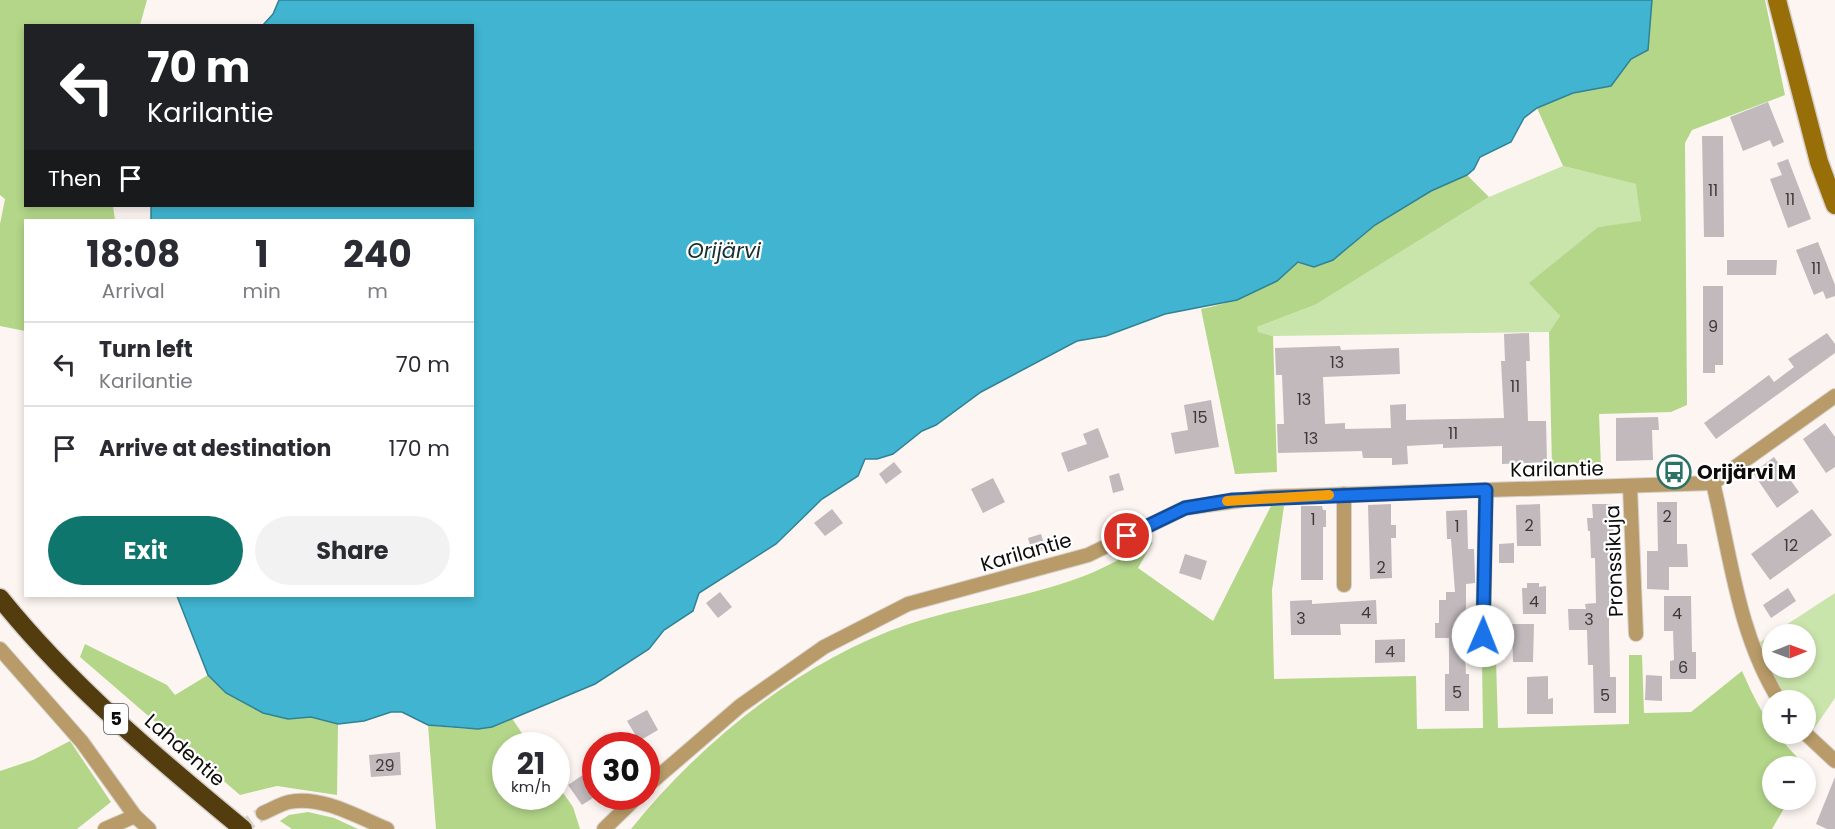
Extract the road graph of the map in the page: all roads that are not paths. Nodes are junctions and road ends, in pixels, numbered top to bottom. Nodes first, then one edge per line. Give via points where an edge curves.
1 (1778, 0) edge
2 (1835, 205) edge
3 (1835, 396) edge
4 (1713, 483) junction
5 (1630, 487) junction
6 (1486, 490) junction
7 (1344, 494) junction
8 (1344, 585) dead end
9 (0, 598) edge
10 (1636, 634) dead end
11 (1483, 636) dead end
12 (0, 649) edge
13 (1773, 690) edge
14 (1816, 743) edge
15 (1835, 761) edge
16 (660, 776) edge
17 (624, 810) edge
18 (263, 813) tunnel mouth
19 (135, 816) junction
20 (105, 829) edge
21 (149, 829) edge
22 (243, 829) edge
23 (387, 829) edge
24 (604, 829) edge

1 - 2 street via 1819,162
3 - 4 street
4 - 5 street, Karilantie
4 - 13 street via 1745,625
5 - 6 street, Karilantie
5 - 10 street, Pronssikuja
6 - 7 street, Karilantie
6 - 11 street
7 - 8 street
7 - 16 street, Karilantie via 1233,500 1185,508 1088,555 908,604 824,647 749,699
9 - 22 highway, Lahdentie / 5 via 27,631 149,751
12 - 19 street via 82,742
14 - 15 street
17 - 24 street
18 - 23 street via 288,802 307,801
19 - 20 street
19 - 21 street

